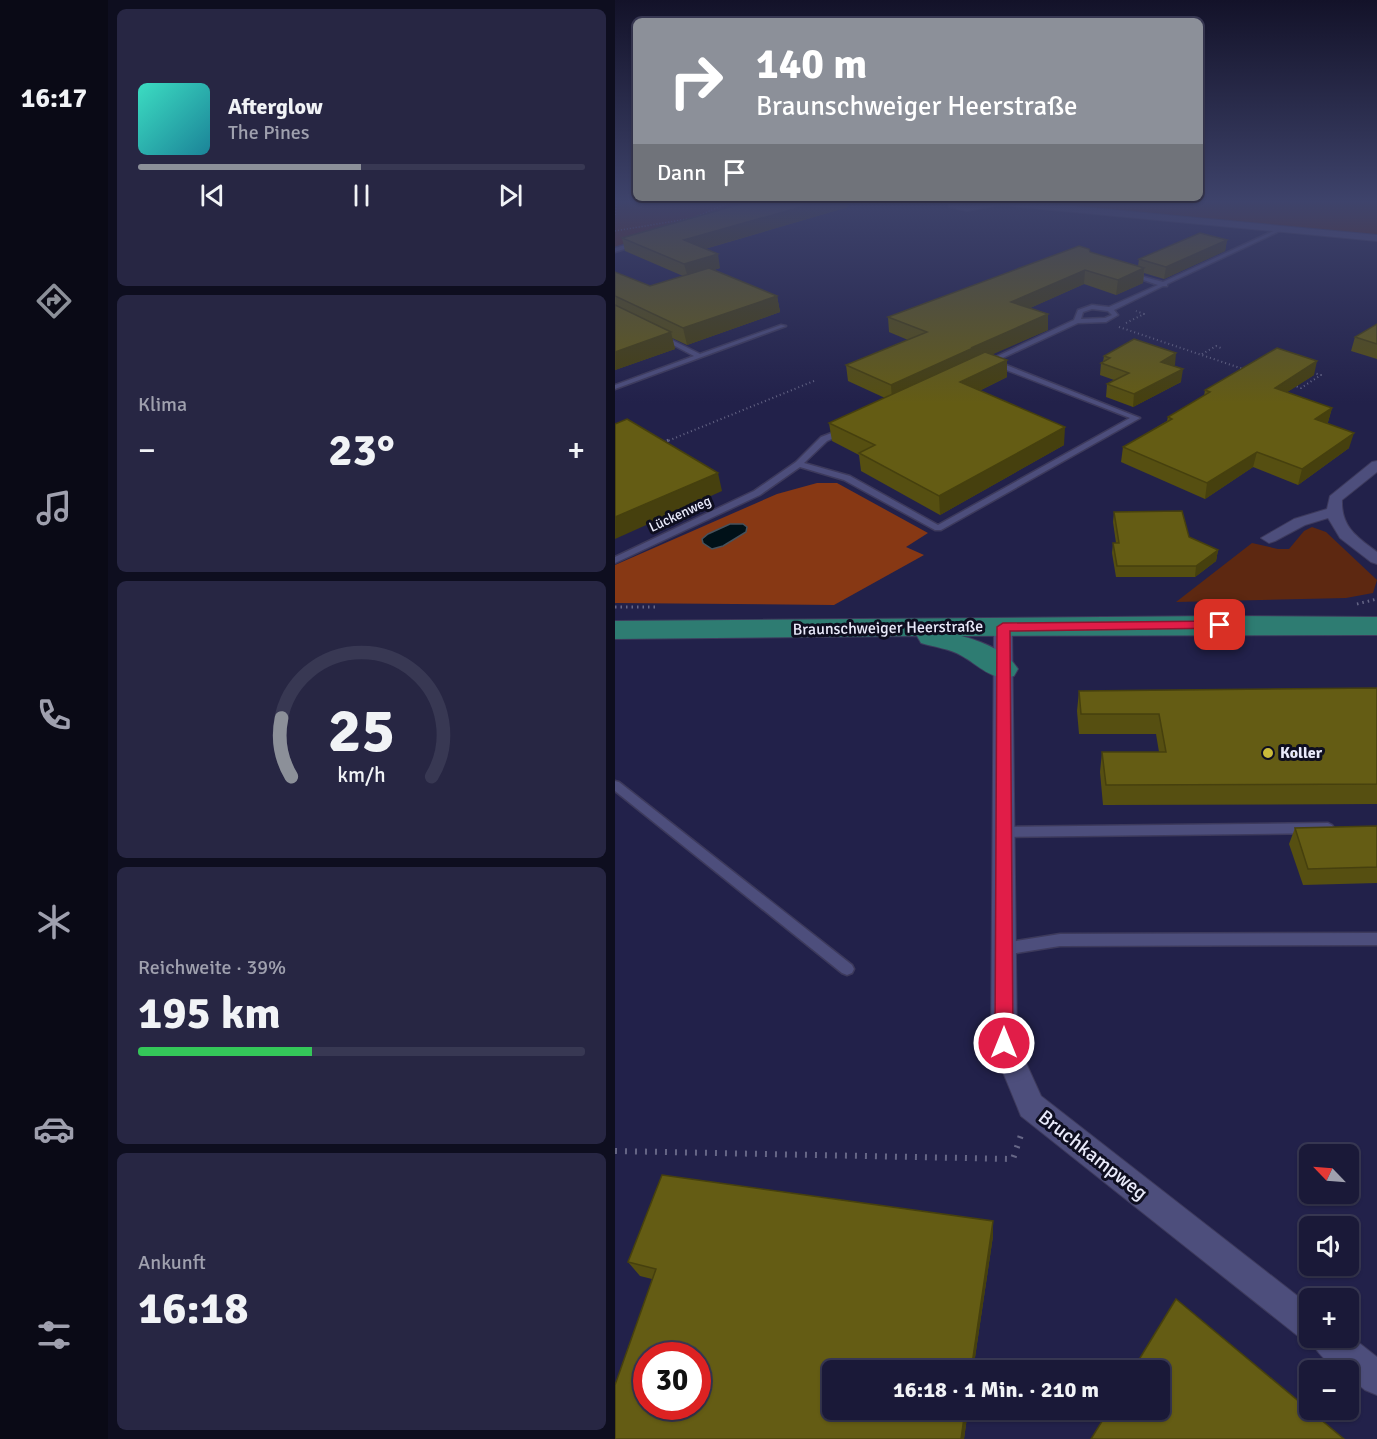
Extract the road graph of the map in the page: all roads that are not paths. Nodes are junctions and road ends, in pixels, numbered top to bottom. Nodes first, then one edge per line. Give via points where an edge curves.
1 (1200, 268) edge
2 (1123, 272) edge
3 (1165, 285) junction
4 (1110, 309) junction
5 (1077, 321) junction
6 (783, 326) dead end
7 (657, 335) edge
8 (699, 356) junction
9 (990, 361) junction
10 (978, 366) edge
11 (615, 387) edge
12 (852, 426) edge
13 (799, 464) junction
14 (1377, 465) edge
15 (1333, 513) junction
16 (1269, 538) dead end
17 (1377, 559) edge
18 (615, 560) edge
19 (1377, 626) edge
20 (1003, 627) junction
21 (889, 628) junction
22 (615, 630) edge
23 (1003, 669) junction
24 (615, 785) edge
25 (1342, 827) edge
26 (1004, 832) junction
27 (1377, 939) edge
28 (1004, 949) junction
29 (847, 969) dead end
30 (1299, 1317) edge
31 (1339, 1348) edge
32 (1377, 1378) edge

1 - 3 lane
2 - 3 lane
3 - 4 lane
4 - 5 lane via 1083,309
4 - 5 lane via 1115,315 1110,319
5 - 9 lane
6 - 8 lane
7 - 8 lane
8 - 11 lane
9 - 10 lane
9 - 13 lane via 1136,418 938,528 847,478
12 - 13 lane, Lückenweg via 824,439
13 - 18 lane, Lückenweg via 757,493
14 - 15 street via 1335,499
15 - 16 street via 1288,527
15 - 17 street via 1338,530
19 - 20 main road, Braunschweiger Heerstraße
20 - 21 main road, Braunschweiger Heerstraße
20 - 23 street, Bruchkampweg
21 - 22 main road, Braunschweiger Heerstraße
21 - 23 main road via 971,648
23 - 26 street, Bruchkampweg
24 - 29 lane
25 - 26 lane
26 - 28 street, Bruchkampweg
27 - 28 lane via 1060,940
28 - 30 street, Bruchkampweg via 1004,1043 1031,1106
31 - 32 street

